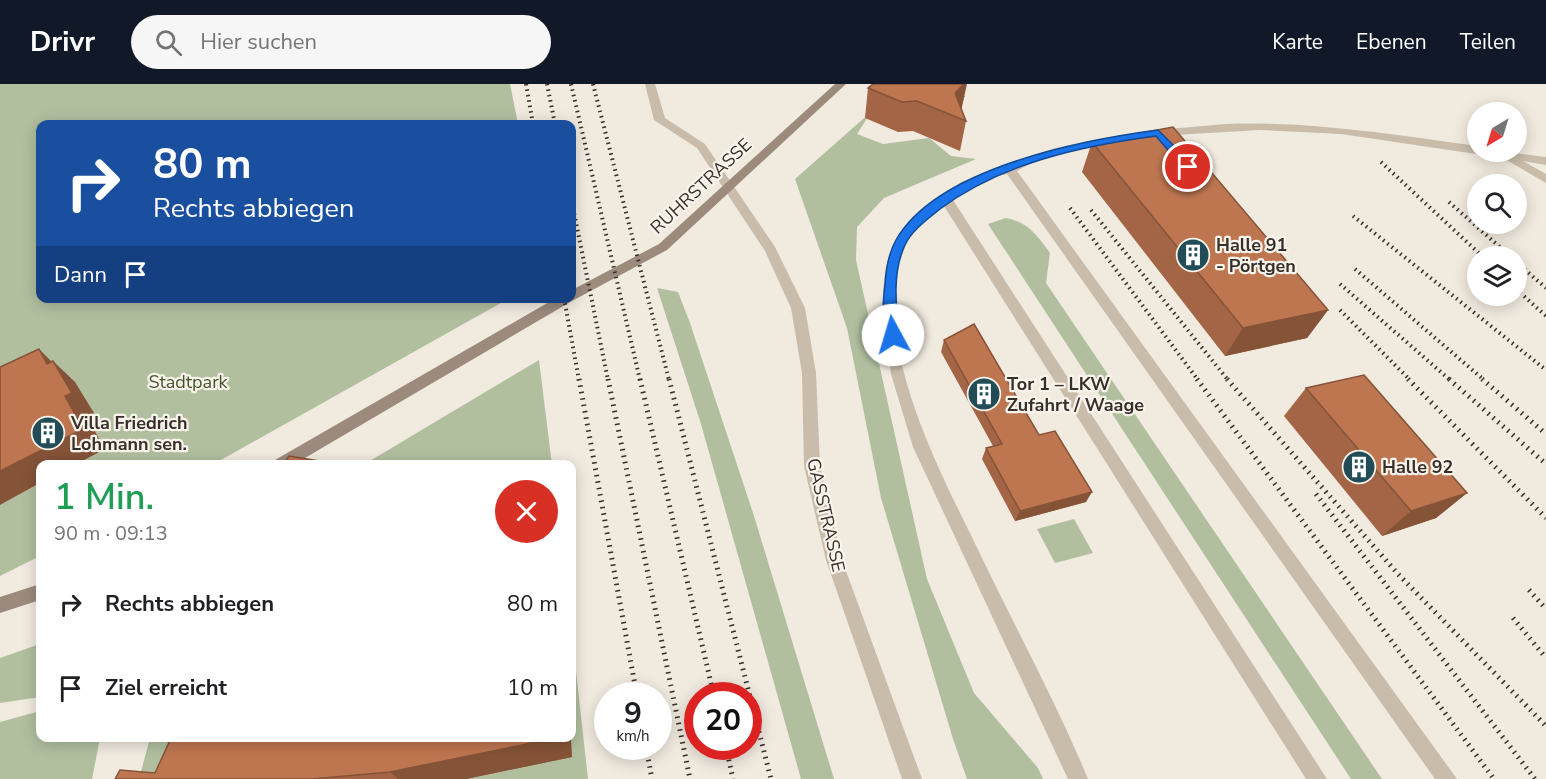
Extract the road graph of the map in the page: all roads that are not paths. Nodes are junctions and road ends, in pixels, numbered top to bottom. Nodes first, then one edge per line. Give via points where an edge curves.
1 (650, 84) edge
2 (841, 84) edge
3 (1467, 148) edge
4 (1527, 157) edge
5 (1546, 160) edge
6 (1516, 162) edge
7 (1010, 170) junction
8 (1546, 179) edge
9 (728, 188) junction
10 (946, 199) junction
11 (576, 294) edge
12 (558, 303) edge
13 (288, 460) edge
14 (36, 593) edge
15 (0, 605) edge
16 (912, 779) edge
17 (1078, 779) edge
18 (1317, 779) edge
19 (1447, 779) edge

1 - 9 street, GASSTRASSE via 660,120 701,146
2 - 9 main road, RUHRSTRASSE
3 - 7 street via 1297,127 1223,128 1059,150
4 - 5 street
6 - 8 street
7 - 10 street via 965,185
7 - 19 street
9 - 11 main road, RUHRSTRASSE via 663,247
9 - 16 street, GASSTRASSE via 771,250 798,308 809,373 812,466 827,529
10 - 17 street via 920,219 901,241 893,261 889,301 895,352 917,438
10 - 18 street
12 - 13 main road
14 - 15 main road

